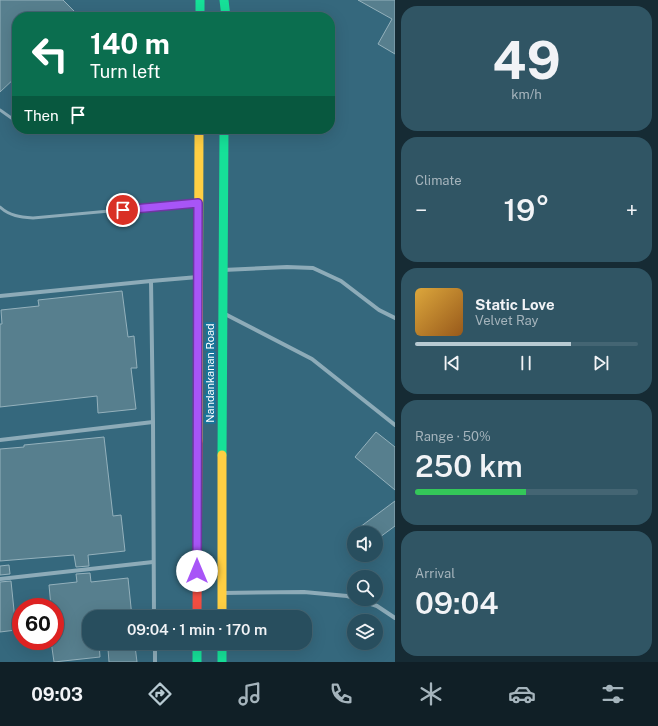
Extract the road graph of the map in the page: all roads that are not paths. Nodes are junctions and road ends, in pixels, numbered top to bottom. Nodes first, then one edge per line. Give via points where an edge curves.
1 (200, 0) edge
2 (224, 0) edge
3 (200, 12) edge
4 (225, 12) edge
5 (0, 110) edge
6 (12, 118) edge
7 (199, 134) edge
8 (224, 134) edge
9 (198, 203) junction
10 (0, 207) edge
11 (223, 270) junction
12 (198, 277) junction
13 (151, 281) junction
14 (0, 296) edge
15 (222, 313) junction
16 (395, 318) edge
17 (153, 422) junction
18 (395, 425) edge
19 (0, 440) edge
20 (153, 562) junction
21 (0, 579) edge
22 (222, 593) junction
23 (347, 596) edge
24 (377, 606) edge
25 (154, 610) edge
26 (197, 610) edge
27 (222, 610) edge
28 (395, 618) edge
29 (155, 650) edge
30 (197, 650) edge
31 (222, 650) edge
32 (155, 662) edge
33 (197, 662) edge
34 (222, 662) edge

1 - 3 main road
2 - 4 main road
5 - 6 lane
7 - 9 main road, Nandankanan Road
8 - 11 main road, Nandankanan Road
9 - 10 lane via 34,218 12,215
9 - 12 main road, Nandankanan Road
11 - 15 main road, Nandankanan Road
11 - 16 street via 313,268 341,281 379,310
12 - 13 street
12 - 26 main road, Nandankanan Road
13 - 14 street
13 - 17 street
15 - 18 street via 312,359
15 - 22 main road, Nandankanan Road
17 - 19 street
17 - 20 street
20 - 21 street
20 - 25 street
22 - 23 street via 304,592
22 - 27 main road, Nandankanan Road
24 - 28 street
29 - 32 street
30 - 33 main road
31 - 34 main road

